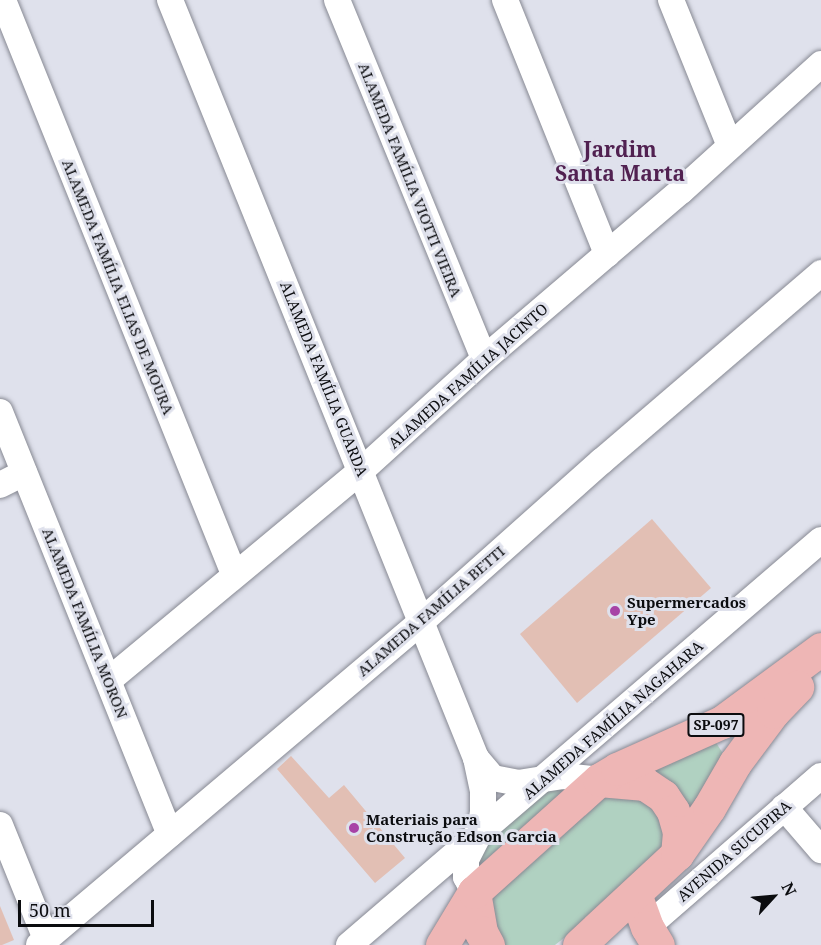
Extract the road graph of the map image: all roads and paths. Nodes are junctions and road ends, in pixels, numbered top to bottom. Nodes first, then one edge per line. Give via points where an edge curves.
1 (3, 0) edge
2 (170, 0) edge
3 (337, 0) edge
4 (505, 0) edge
5 (671, 0) edge
6 (821, 64) edge
7 (730, 146) junction
8 (607, 254) junction
9 (821, 273) edge
10 (484, 359) junction
11 (0, 412) edge
12 (361, 471) junction
13 (24, 473) junction
14 (0, 485) edge
15 (821, 540) edge
16 (234, 574) junction
17 (421, 622) junction
18 (821, 649) edge
19 (821, 664) edge
20 (109, 680) junction
21 (476, 758) junction
22 (821, 776) edge
23 (548, 777) junction
24 (599, 780) junction
25 (784, 807) junction
26 (0, 825) edge
27 (170, 834) junction
28 (479, 834) junction
29 (821, 850) edge
30 (677, 854) junction
31 (474, 892) junction
32 (635, 894) junction
33 (652, 936) edge
34 (42, 942) edge
35 (349, 945) edge
36 (442, 945) edge
37 (488, 945) edge
38 (579, 945) edge

1 - 16 street, ALAMEDA FAMÍLIA ELIAS DE MOURA
2 - 12 street, ALAMEDA FAMÍLIA GUARDA
3 - 10 street, ALAMEDA FAMÍLIA VIOTTI VIEIRA
4 - 8 street
5 - 7 street
6 - 7 street, ALAMEDA FAMÍLIA JACINTO
7 - 8 street, ALAMEDA FAMÍLIA JACINTO
8 - 10 street, ALAMEDA FAMÍLIA JACINTO
9 - 17 street, ALAMEDA FAMÍLIA BETTI
10 - 12 street, ALAMEDA FAMÍLIA JACINTO
11 - 13 street, ALAMEDA FAMÍLIA MORON
12 - 16 street, ALAMEDA FAMÍLIA JACINTO
12 - 17 street, ALAMEDA FAMÍLIA GUARDA
13 - 14 street
13 - 20 street, ALAMEDA FAMÍLIA MORON
15 - 23 street, ALAMEDA FAMÍLIA NAGAHARA
16 - 20 street, ALAMEDA FAMÍLIA JACINTO
17 - 21 street, ALAMEDA FAMÍLIA GUARDA
17 - 27 street, ALAMEDA FAMÍLIA BETTI
18 - 24 main road, SP-097 via 722,722
19 - 30 main road, SP-097 via 773,712
20 - 27 street, ALAMEDA FAMÍLIA MORON
21 - 23 street, ALAMEDA FAMÍLIA GUARDA via 493,778 519,783
21 - 28 street, ALAMEDA FAMÍLIA GUARDA via 483,791
22 - 25 street, AVENIDA SUCUPIRA
23 - 24 street, ALAMEDA FAMÍLIA GUARDA
23 - 28 street, ALAMEDA FAMÍLIA NAGAHARA
24 - 30 main road via 645,784 663,796 673,811 679,832
24 - 31 main road, SP-097
25 - 29 street
25 - 33 street, AVENIDA SUCUPIRA
26 - 34 street
27 - 34 street, ALAMEDA FAMÍLIA BETTI
28 - 31 street via 466,860 466,877
28 - 35 street, ALAMEDA FAMÍLIA NAGAHARA
30 - 32 main road, SP-097
31 - 36 main road, SP-097
31 - 37 main road via 481,932
32 - 33 main road
32 - 38 main road, SP-097

